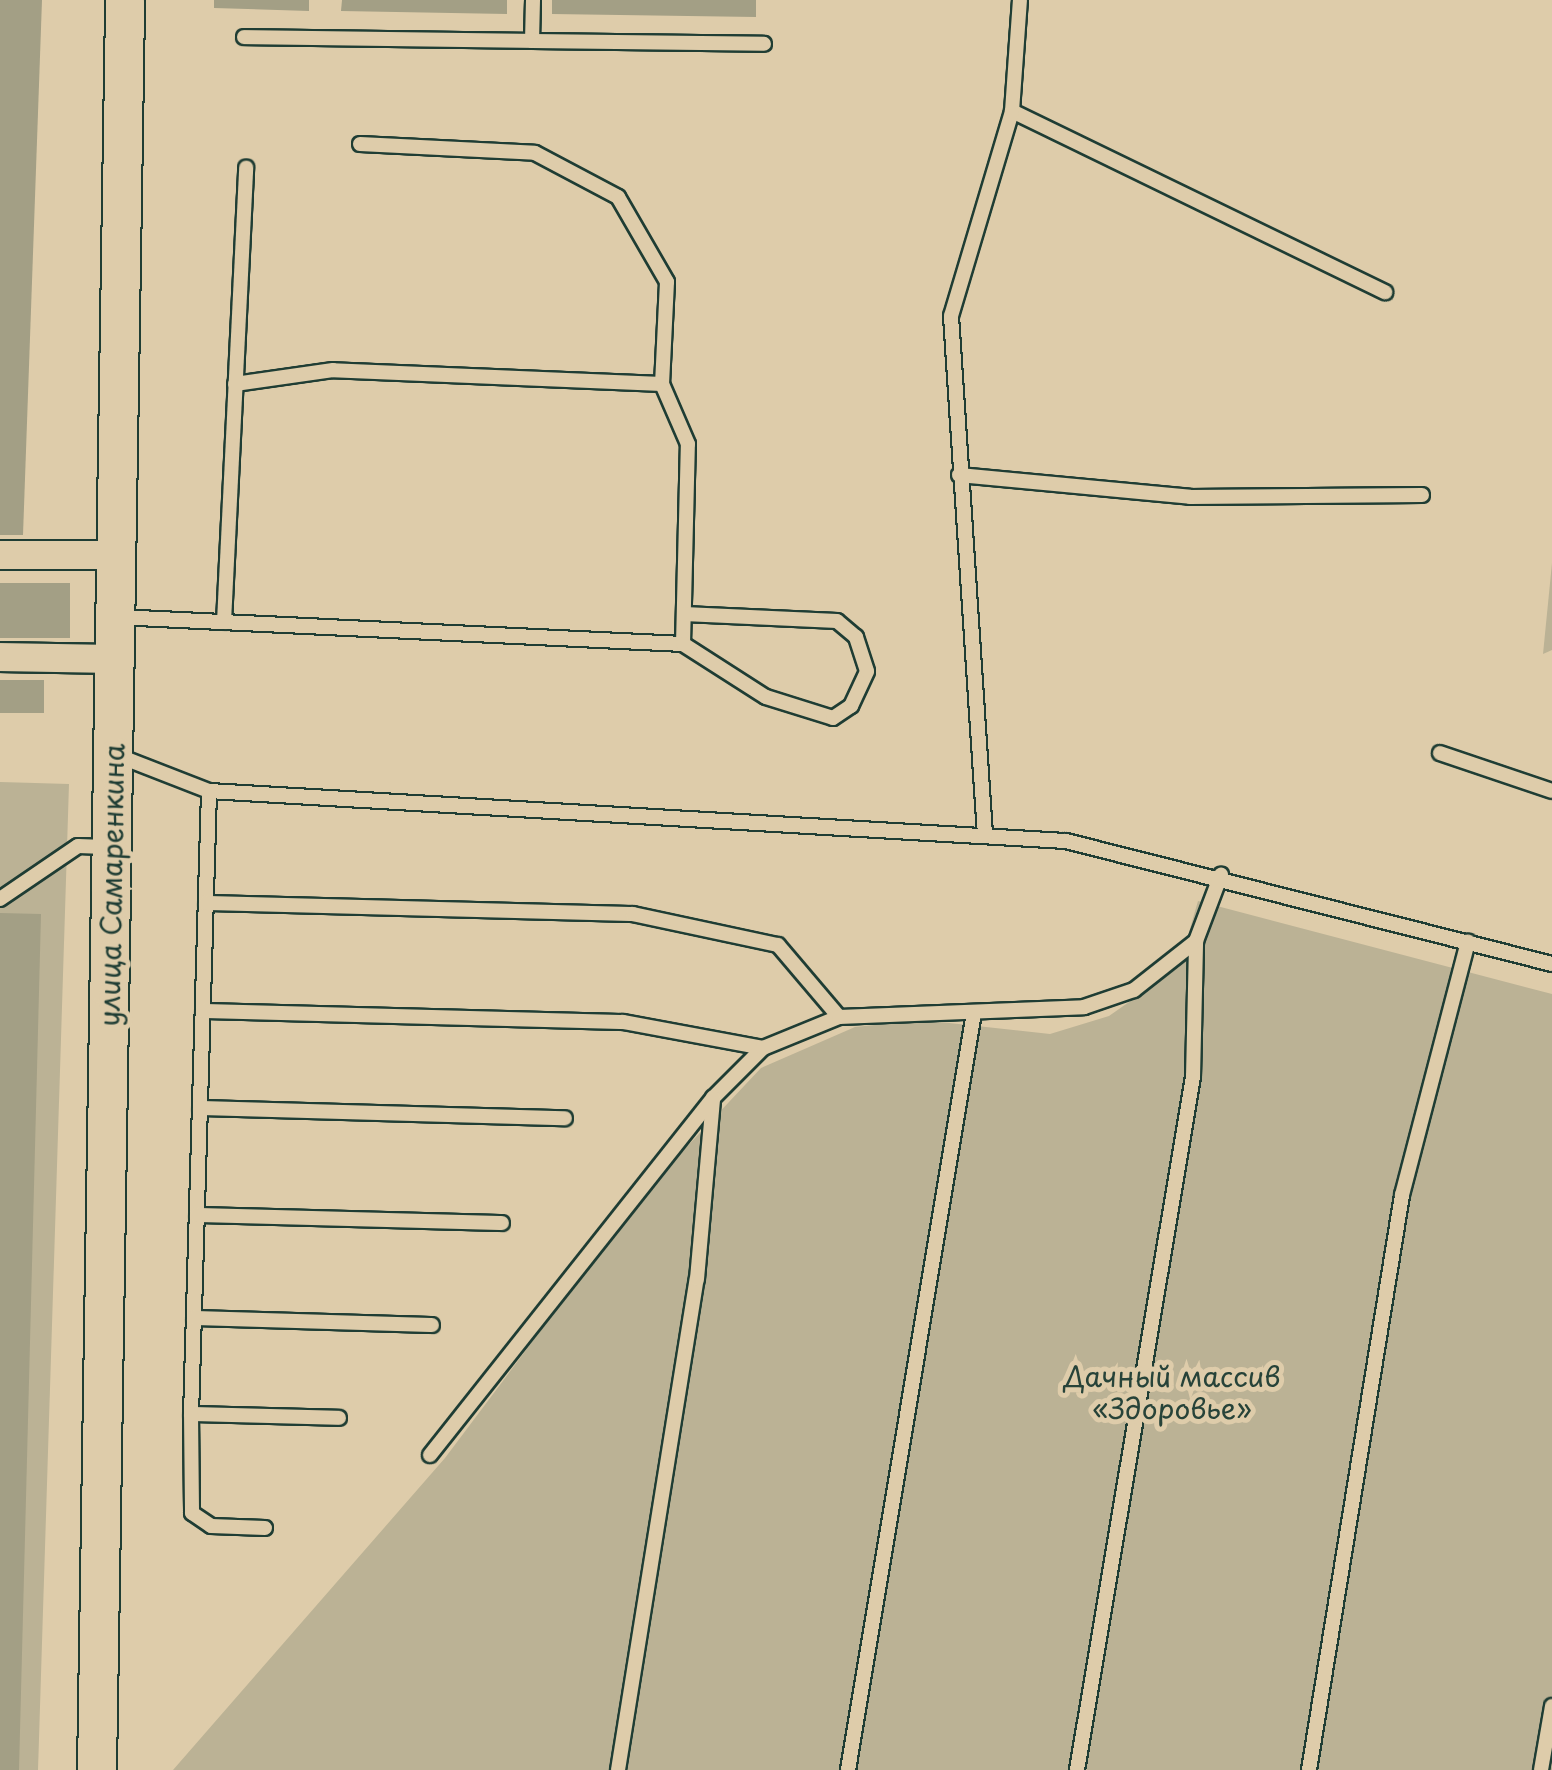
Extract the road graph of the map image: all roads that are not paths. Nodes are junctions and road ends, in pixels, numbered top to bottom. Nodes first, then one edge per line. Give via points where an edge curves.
1 (125, 0) edge
2 (533, 0) edge
3 (1020, 0) edge
4 (244, 37) dead end
5 (532, 41) junction
6 (764, 44) dead end
7 (1012, 110) junction
8 (360, 144) dead end
9 (246, 168) dead end
10 (1385, 292) dead end
11 (236, 384) junction
12 (662, 384) junction
13 (959, 474) junction
14 (1422, 495) dead end
15 (0, 555) edge
16 (116, 556) junction
17 (684, 614) junction
18 (116, 617) junction
19 (224, 622) junction
20 (683, 644) junction
21 (0, 658) edge
22 (115, 659) junction
23 (114, 753) junction
24 (1440, 753) dead end
25 (210, 791) junction
26 (1552, 791) edge
27 (984, 835) junction
28 (112, 847) junction
29 (1221, 875) junction
30 (0, 899) edge
31 (206, 903) junction
32 (1196, 941) junction
33 (1468, 941) junction
34 (1552, 964) edge
35 (203, 1010) junction
36 (974, 1012) junction
37 (838, 1017) junction
38 (762, 1048) junction
39 (713, 1098) junction
40 (200, 1108) junction
41 (565, 1118) dead end
42 (197, 1215) junction
43 (502, 1223) dead end
44 (194, 1318) junction
45 (432, 1325) dead end
46 (191, 1414) junction
47 (339, 1418) dead end
48 (430, 1455) dead end
49 (266, 1528) dead end
50 (1552, 1706) edge
51 (97, 1770) edge
52 (618, 1770) edge
53 (848, 1770) edge
54 (1077, 1770) edge
55 (1308, 1770) edge
56 (1540, 1770) edge

1 - 16 main road, улица Самаренкина
2 - 5 lane
3 - 7 lane
4 - 5 lane
5 - 6 lane
7 - 10 lane
7 - 13 lane via 956,282
8 - 12 lane via 535,153 618,197 667,282
9 - 11 lane
11 - 12 lane via 334,370
11 - 19 lane
12 - 17 lane via 688,444
13 - 14 lane via 1190,497
13 - 27 lane
15 - 16 street
16 - 18 main road, улица Самаренкина
17 - 20 lane
17 - 20 lane via 838,621 856,637 866,672 851,706 834,718 778,703
18 - 19 lane
18 - 22 main road, улица Самаренкина
19 - 20 lane
21 - 22 street
22 - 23 main road, улица Самаренкина
23 - 25 lane
23 - 28 main road, улица Самаренкина
24 - 26 lane
25 - 27 lane
25 - 31 lane
27 - 29 lane via 1128,851
28 - 30 lane via 78,846 34,885
28 - 51 main road, улица Самаренкина
29 - 32 lane
29 - 33 lane
31 - 35 lane
31 - 37 lane via 633,914 778,945
32 - 36 lane via 1134,990 1084,1007
32 - 54 lane via 1193,1077
33 - 34 lane
33 - 55 lane via 1402,1195
35 - 38 lane via 623,1022
35 - 40 lane
36 - 37 lane
36 - 53 lane
37 - 38 lane
38 - 39 lane
39 - 48 lane
39 - 52 lane via 697,1279
40 - 41 lane
40 - 42 lane
42 - 43 lane
42 - 44 lane
44 - 45 lane
44 - 46 lane
46 - 47 lane
46 - 49 lane via 192,1513 211,1526
50 - 56 lane

